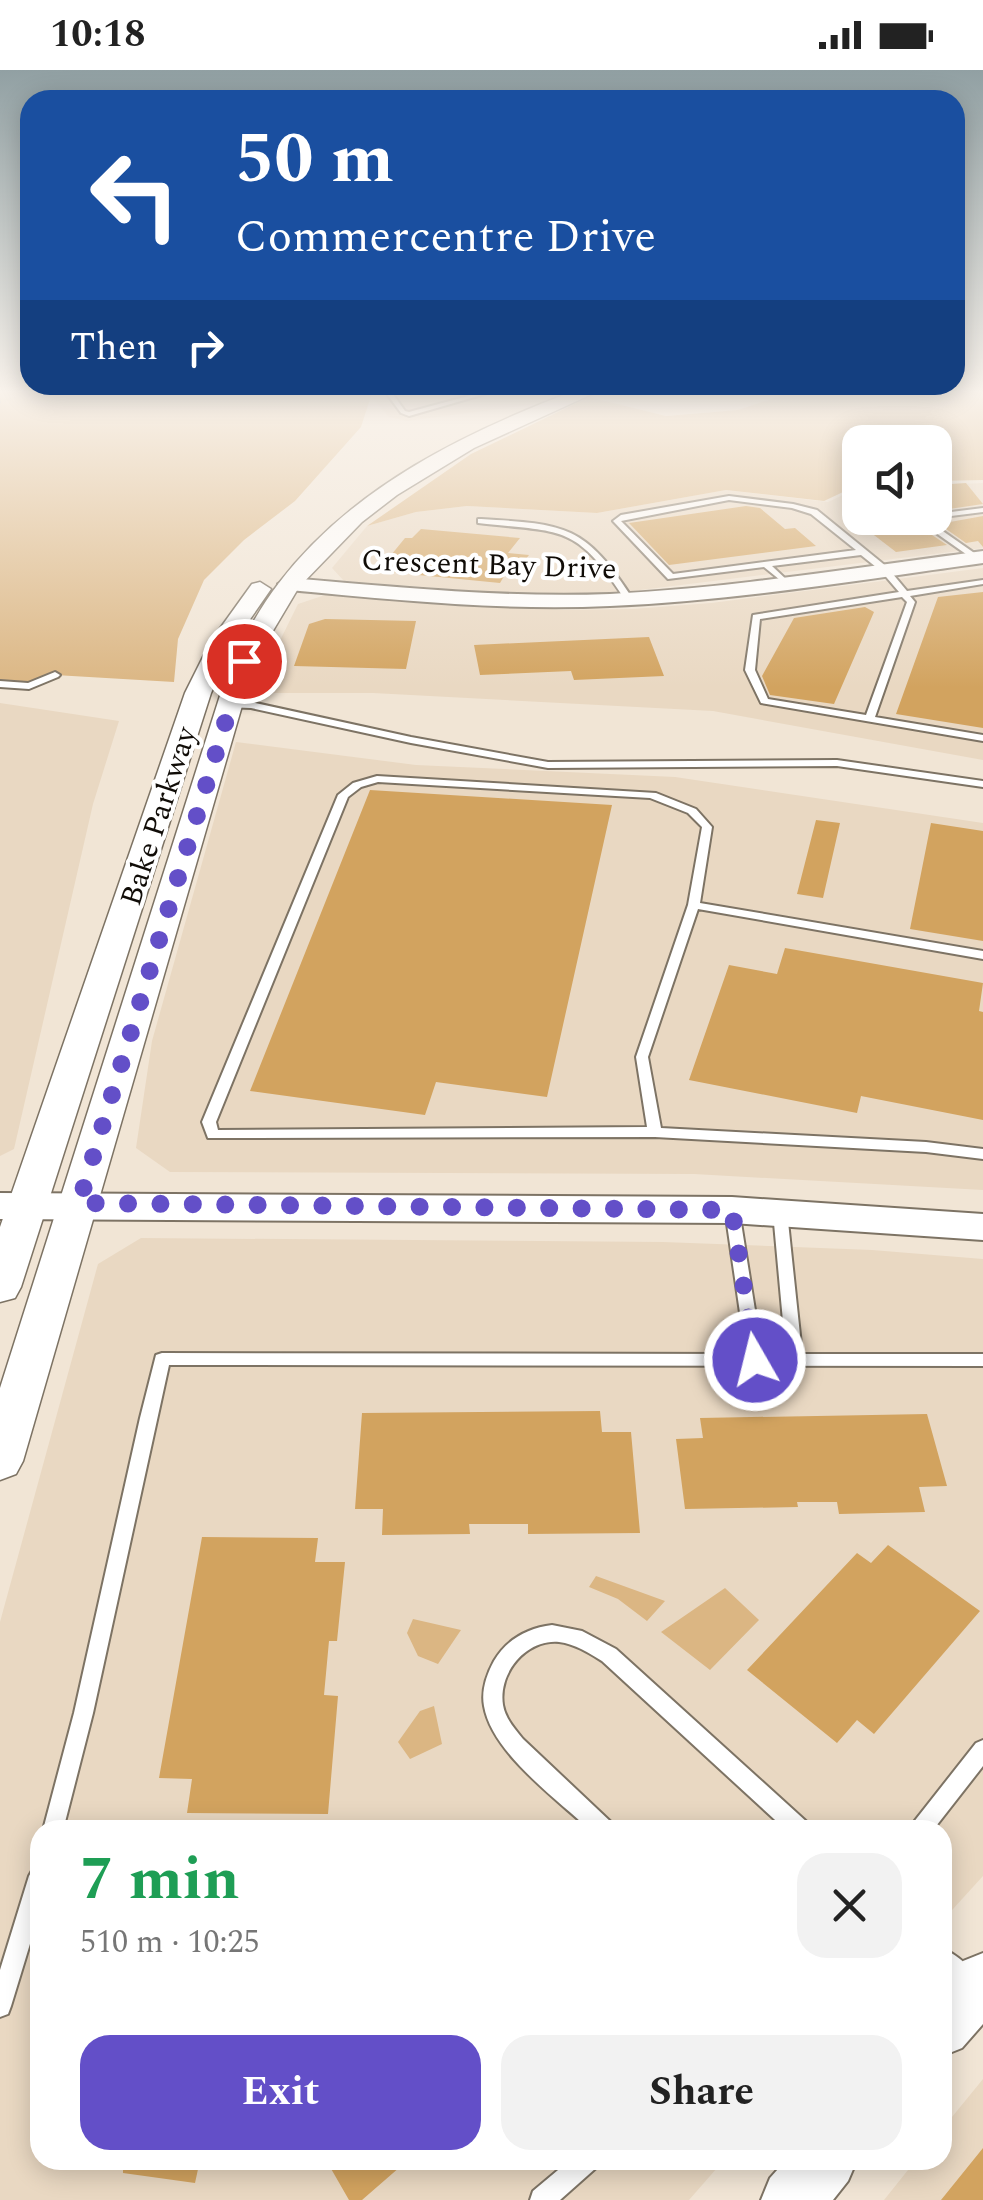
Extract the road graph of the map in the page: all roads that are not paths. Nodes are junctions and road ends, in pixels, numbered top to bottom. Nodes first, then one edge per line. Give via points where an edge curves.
1 (367, 489) edge
2 (392, 489) edge
3 (348, 502) junction
4 (983, 510) edge
5 (952, 514) edge
6 (481, 521) dead end
7 (946, 535) edge
8 (863, 552) junction
9 (979, 557) edge
10 (766, 564) junction
11 (884, 569) junction
12 (785, 582) junction
13 (983, 582) edge
14 (290, 584) junction
15 (901, 593) junction
16 (629, 599) junction
17 (55, 674) dead end
18 (0, 684) edge
19 (229, 704) junction
20 (870, 719) junction
21 (983, 738) edge
22 (983, 784) edge
23 (694, 906) junction
24 (983, 955) edge
25 (654, 1132) junction
26 (983, 1154) edge
27 (79, 1203) junction
28 (14, 1205) edge
29 (732, 1210) junction
30 (780, 1211) junction
31 (983, 1227) edge
32 (0, 1288) edge
33 (755, 1360) junction
34 (795, 1360) junction
35 (983, 1360) edge
36 (0, 1461) edge
37 (983, 1750) edge
38 (56, 1820) edge
39 (595, 1820) edge
40 (790, 1820) edge
41 (928, 1820) edge
42 (30, 1908) edge
43 (0, 2006) edge
44 (576, 2170) edge
45 (818, 2170) edge
46 (542, 2200) edge
47 (792, 2200) edge

1 - 3 main road, Bake Parkway
2 - 14 main road, Bake Parkway
3 - 14 main road via 346,514 290,568 284,581
3 - 28 main road, Bake Parkway via 297,544 265,582 223,641 198,693
4 - 5 lane
6 - 16 lane via 553,525 577,535
7 - 9 lane
8 - 10 lane
8 - 10 lane via 814,512 729,498 618,521 671,577
8 - 11 lane
9 - 11 street, Crescent Bay Drive
10 - 12 lane
11 - 12 street, Crescent Bay Drive
11 - 15 lane
12 - 16 street, Crescent Bay Drive
13 - 15 lane
14 - 16 street, Crescent Bay Drive via 485,600
14 - 19 main road, Bake Parkway via 244,661
15 - 20 lane via 911,602
15 - 20 lane via 756,617 750,670 764,701
17 - 18 lane via 30,686
19 - 22 lane via 548,765 837,763
19 - 27 main road, Bake Parkway
20 - 21 lane
23 - 24 lane
23 - 25 lane via 642,1057
23 - 25 lane via 707,827 692,810 652,795 378,780 357,785 343,795 209,1122 212,1135 232,1137
25 - 26 lane
27 - 28 street
27 - 29 street
27 - 36 main road, Bake Parkway
28 - 32 main road, Bake Parkway
29 - 30 street
29 - 33 lane
30 - 31 street
30 - 34 lane
33 - 34 lane
33 - 38 lane via 162,1359
34 - 35 lane
37 - 41 lane
39 - 40 lane via 496,1717 492,1693 498,1670 513,1651 549,1633 579,1638 610,1656
42 - 43 lane
44 - 46 lane
45 - 47 street

